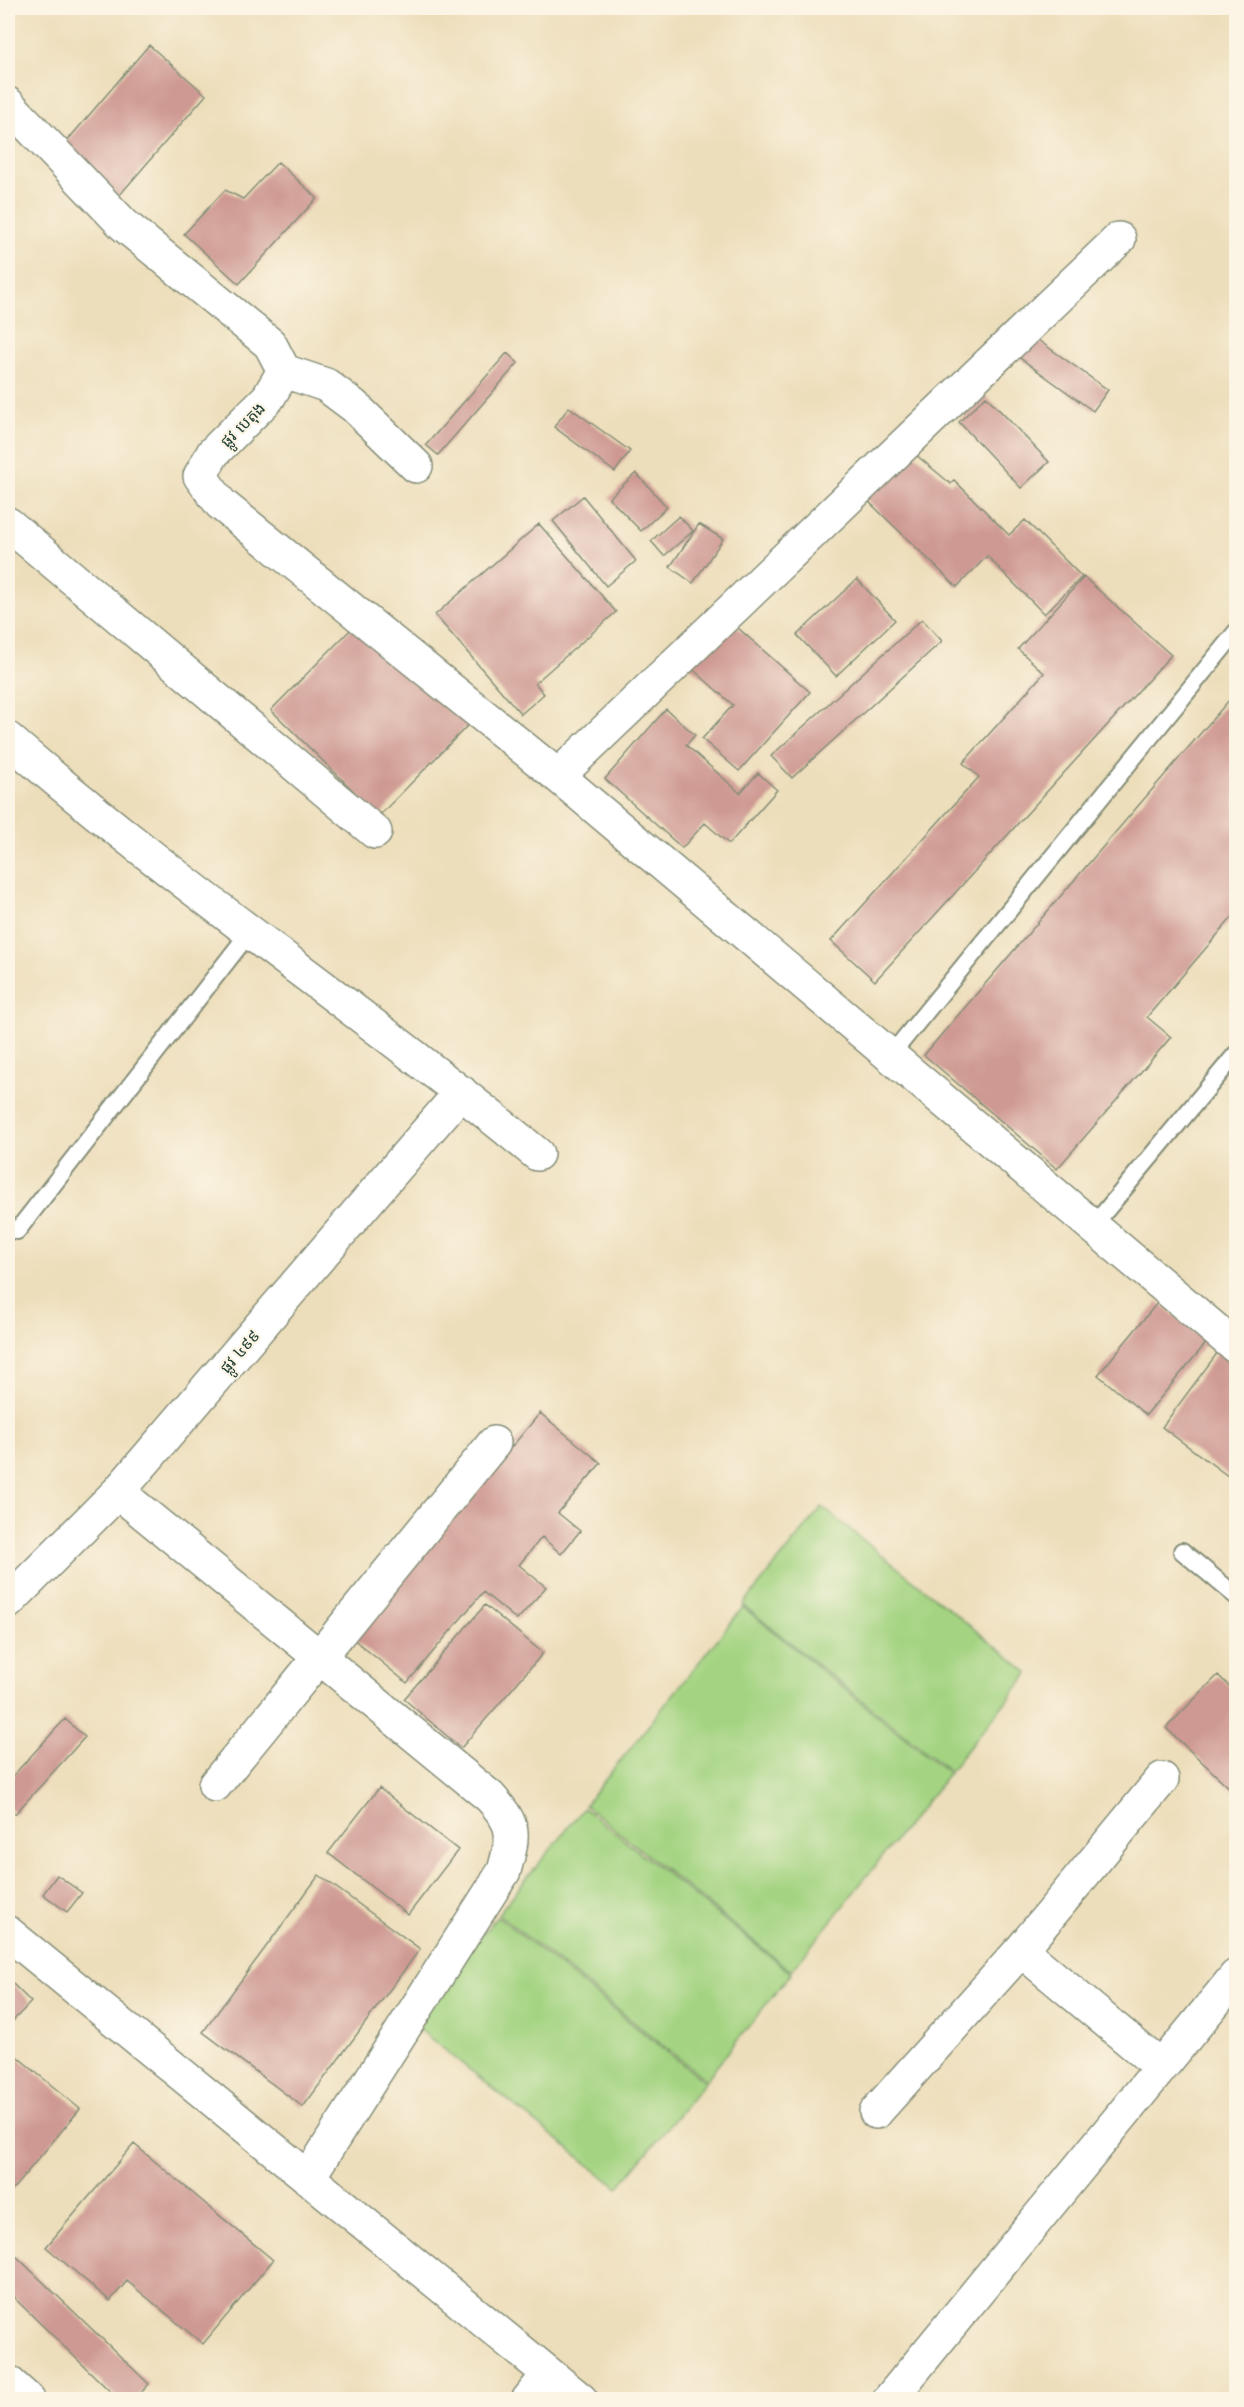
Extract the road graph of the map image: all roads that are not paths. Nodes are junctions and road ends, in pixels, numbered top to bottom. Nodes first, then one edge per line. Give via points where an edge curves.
1 (8, 104) edge
2 (1119, 239) dead end
3 (284, 371) junction
4 (416, 466) dead end
5 (8, 524) edge
6 (1236, 632) edge
7 (10, 745) edge
8 (558, 776) junction
9 (375, 832) dead end
10 (249, 933) junction
11 (1236, 1054) edge
12 (890, 1056) junction
13 (461, 1092) junction
14 (537, 1154) dead end
15 (1093, 1226) junction
16 (17, 1231) dead end
17 (1236, 1347) edge
18 (494, 1443) dead end
19 (118, 1492) junction
20 (1182, 1551) dead end
21 (1236, 1596) edge
22 (8, 1602) edge
23 (320, 1658) junction
24 (1162, 1779) dead end
25 (215, 1785) dead end
26 (8, 1933) edge
27 (1021, 1950) junction
28 (1236, 1976) edge
29 (1161, 2067) junction
30 (876, 2112) dead end
31 (308, 2178) junction
32 (549, 2374) junction
33 (8, 2382) edge
34 (28, 2400) edge
35 (528, 2400) edge
36 (581, 2400) edge
37 (889, 2400) edge

1 - 3 street via 124,225 270,344
2 - 8 street
3 - 4 street via 326,385 354,406
3 - 8 street, ផ្លូវ បេតុង via 267,398 213,453 200,477 221,504
5 - 9 street
6 - 12 lane
7 - 10 street
8 - 12 street
10 - 13 street
10 - 16 lane
11 - 15 lane
12 - 15 street
13 - 14 street
13 - 19 street, ផ្លូវ ៤៩៩
15 - 17 street
18 - 23 street
19 - 22 street, ផ្លូវ ៤៩៩
19 - 23 street
20 - 21 lane
23 - 25 street
23 - 31 street via 490,1797 512,1828 504,1871
24 - 27 street
26 - 31 street
27 - 29 street
27 - 30 street
28 - 29 street
29 - 37 street
31 - 32 street
32 - 35 street
32 - 36 street
33 - 34 street

